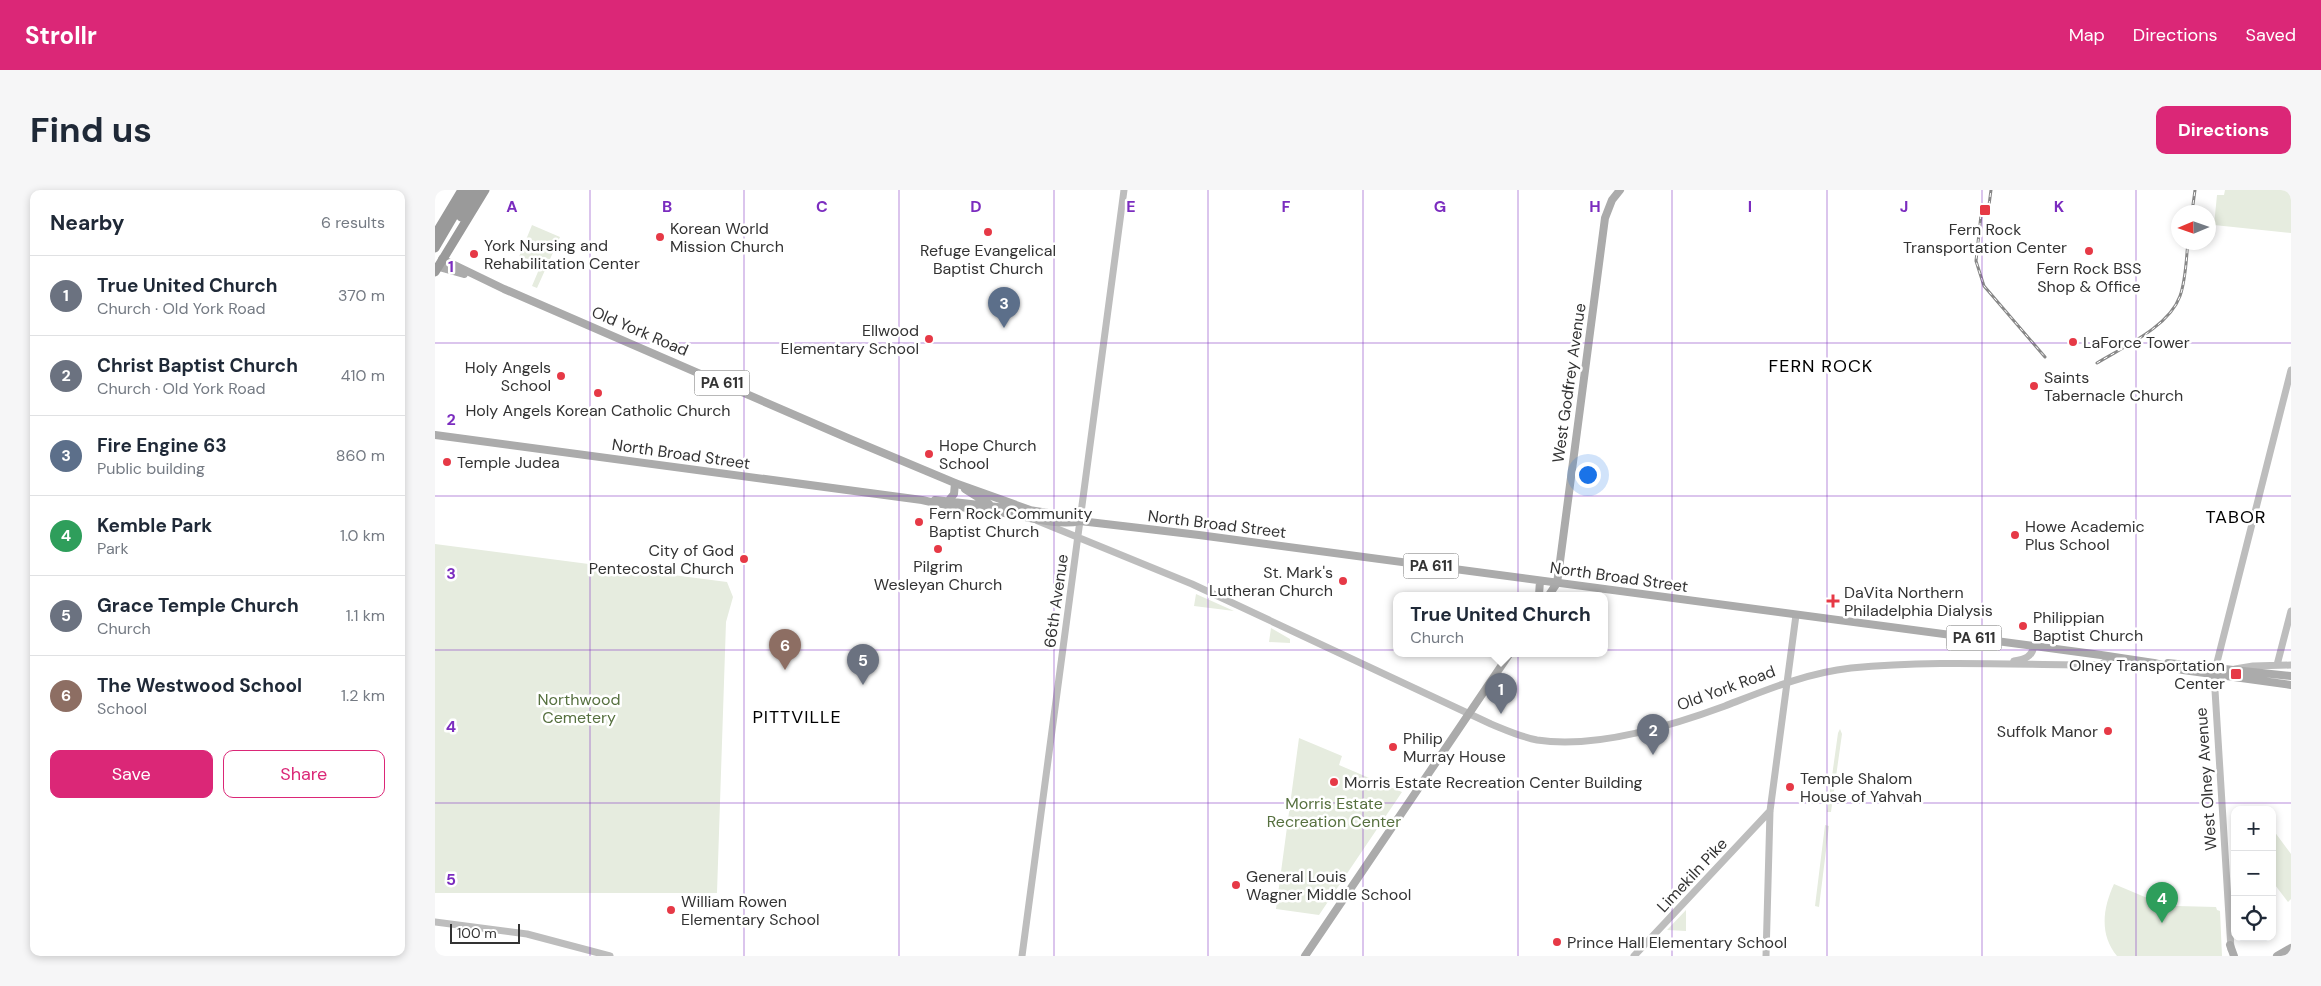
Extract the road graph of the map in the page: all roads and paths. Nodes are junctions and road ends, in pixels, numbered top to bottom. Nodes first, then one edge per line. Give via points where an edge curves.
1 (462, 190) edge
2 (469, 190) edge
3 (477, 190) edge
4 (485, 190) edge
5 (1124, 190) edge
6 (1620, 190) edge
7 (435, 235) edge
8 (435, 248) edge
9 (437, 263) edge
10 (2291, 370) edge
11 (435, 435) edge
12 (955, 483) junction
13 (922, 500) junction
14 (949, 500) junction
15 (992, 506) junction
16 (1000, 513) junction
17 (1031, 514) junction
18 (1080, 521) junction
19 (1078, 538) junction
20 (1541, 581) junction
21 (1557, 583) junction
22 (1539, 592) edge
23 (1551, 592) edge
24 (2291, 612) edge
25 (1796, 615) junction
26 (2034, 646) junction
27 (1508, 657) edge
28 (2113, 657) junction
29 (2002, 663) junction
30 (2277, 665) junction
31 (2291, 665) edge
32 (2235, 669) junction
33 (2214, 671) junction
34 (2291, 676) edge
35 (1787, 682) junction
36 (2291, 685) edge
37 (1469, 713) junction
38 (1770, 811) junction
39 (435, 922) edge
40 (2230, 945) joint
41 (2291, 948) edge
42 (611, 956) edge
43 (1022, 956) edge
44 (1305, 956) edge
45 (1634, 956) edge
46 (1766, 956) edge
47 (2232, 956) edge
48 (2277, 956) edge

1 - 7 highway
2 - 8 highway
3 - 9 highway
4 - 9 highway
5 - 18 street, 66th Avenue
6 - 21 main road, West Godfrey Avenue via 1605,218
9 - 12 main road, Old York Road / PA 611
10 - 33 street, West Olney Avenue
11 - 13 main road, North Broad Street
12 - 14 main road via 954,494
12 - 15 main road, Old York Road / PA 611
12 - 17 main road, Old York Road / PA 611
13 - 14 main road, North Broad Street
13 - 16 main road, North Broad Street
14 - 15 main road, North Broad Street
15 - 16 main road, Old York Road / PA 611
15 - 17 main road, North Broad Street
16 - 17 main road, North Broad Street / PA 611
17 - 18 main road, North Broad Street / PA 611 via 1074,517
17 - 19 street, Old York Road
18 - 19 street, 66th Avenue
18 - 20 main road, North Broad Street / PA 611
19 - 37 street, Old York Road via 1192,584
19 - 43 street, 66th Avenue
20 - 21 main road, North Broad Street / PA 611
20 - 22 main road
21 - 23 main road
21 - 25 main road, North Broad Street / PA 611
24 - 30 street
25 - 26 main road, North Broad Street / PA 611
25 - 35 street
26 - 28 main road, North Broad Street / PA 611
26 - 29 street, Old York Road via 2027,658
27 - 37 main road
28 - 29 street, Old York Road via 2100,665
28 - 33 main road, North Broad Street / PA 611 via 2154,663 2185,663
29 - 35 street, Old York Road via 1850,668
30 - 31 street
30 - 32 street
32 - 33 main road, North Broad Street / PA 611
32 - 34 main road, North Broad Street / PA 611
33 - 36 main road, North Broad Street / PA 611
33 - 40 street, West Olney Avenue
35 - 37 street, Old York Road via 1679,721 1583,742 1553,742 1526,737
35 - 38 street
37 - 44 main road
38 - 45 street, Limekiln Pike
38 - 46 street
39 - 42 street via 527,934
40 - 47 main road
41 - 48 main road

